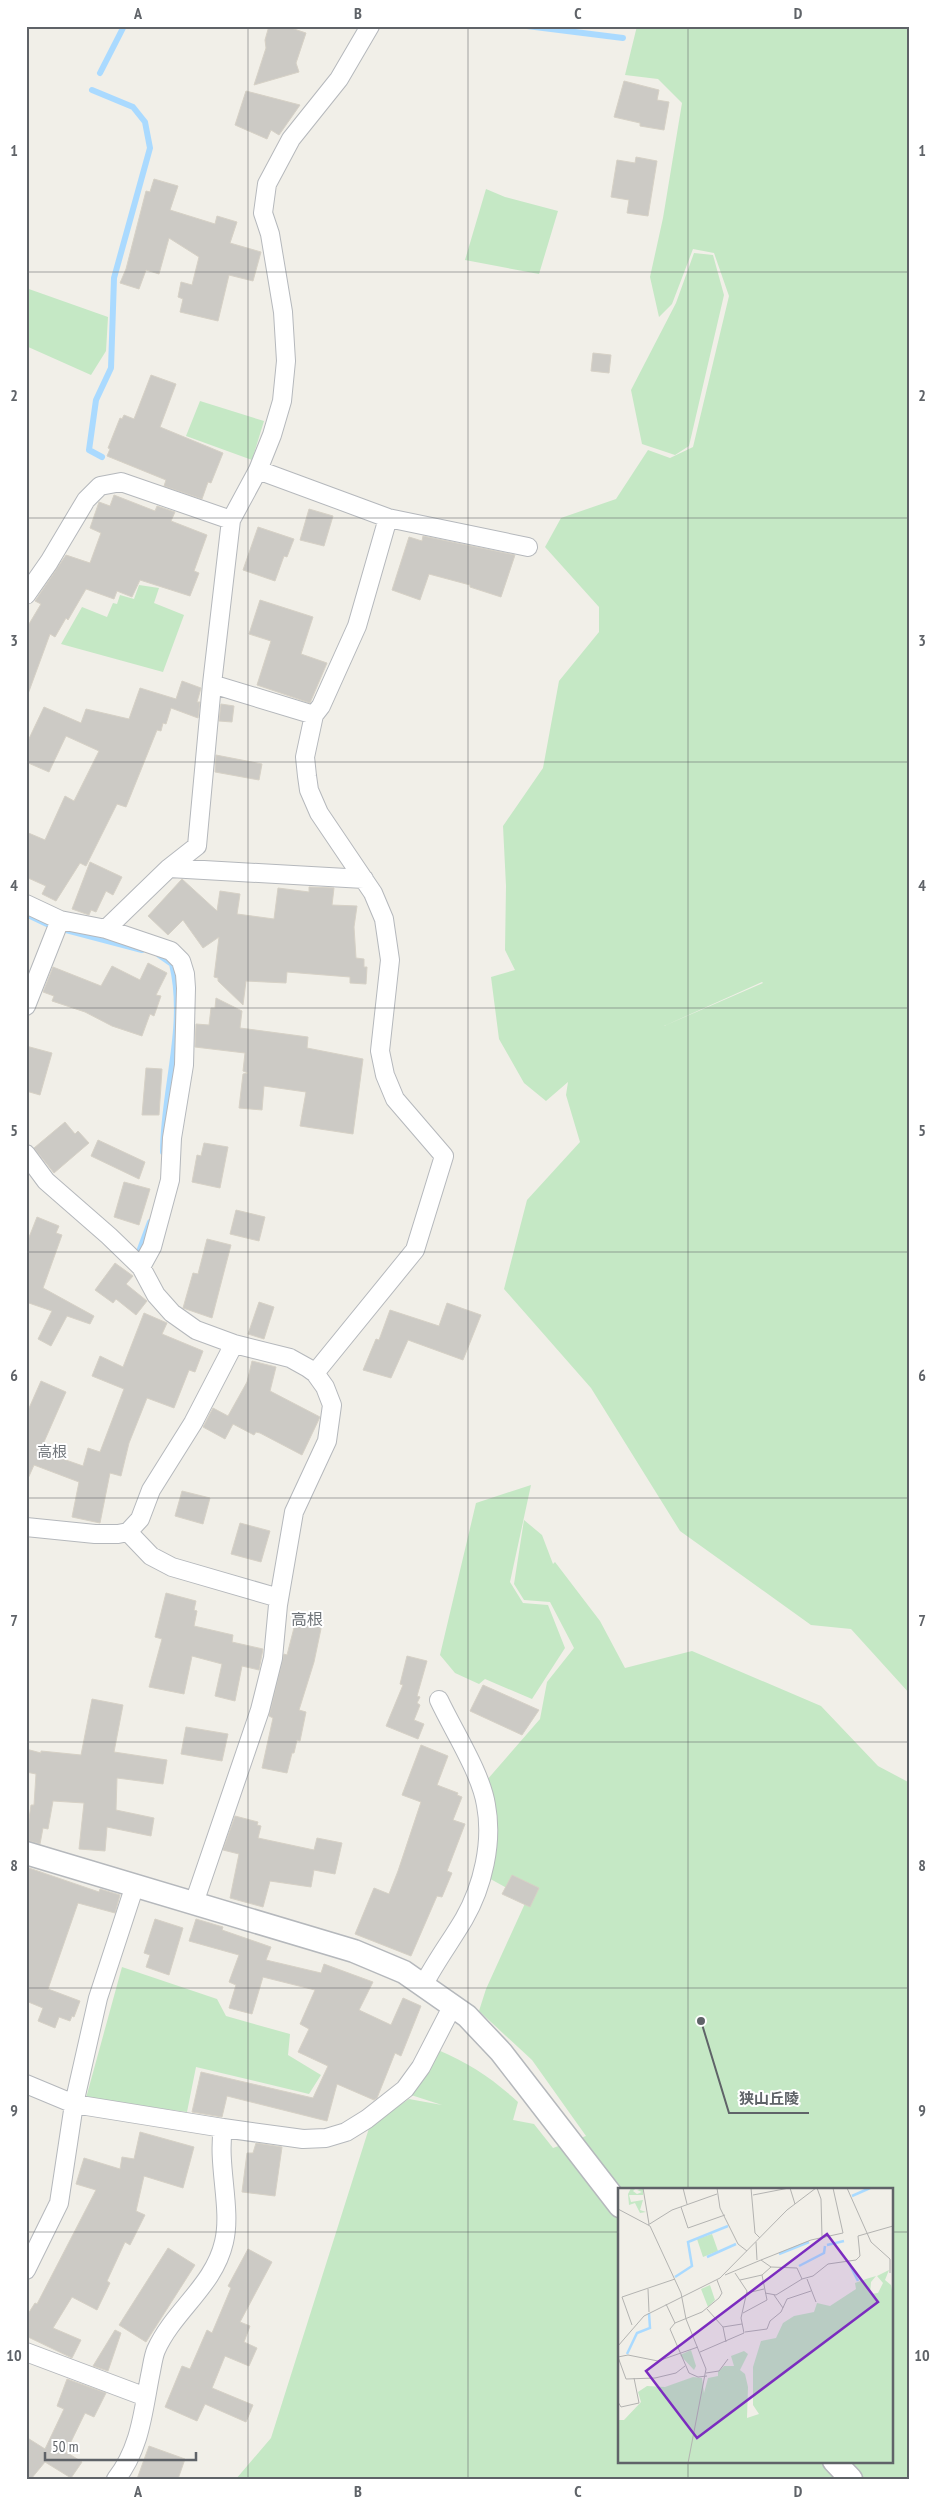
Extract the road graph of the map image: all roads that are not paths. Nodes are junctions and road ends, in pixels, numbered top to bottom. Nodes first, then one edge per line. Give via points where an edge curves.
1 (370, 26) edge
2 (258, 470) junction
3 (388, 518) junction
4 (231, 520) junction
5 (528, 547) dead end
6 (26, 595) edge
7 (212, 684) junction
8 (314, 715) junction
9 (169, 868) junction
10 (364, 879) junction
11 (26, 904) edge
12 (60, 920) junction
13 (106, 929) junction
14 (26, 1006) edge
15 (26, 1154) edge
16 (141, 1267) junction
17 (234, 1344) junction
18 (315, 1373) junction
19 (26, 1527) edge
20 (128, 1532) junction
21 (279, 1598) junction
22 (439, 1700) dead end
23 (26, 1853) edge
24 (135, 1885) junction
25 (194, 1903) junction
26 (424, 1984) junction
27 (453, 2005) junction
28 (26, 2084) edge
29 (74, 2104) junction
30 (223, 2128) junction
31 (618, 2203) edge
32 (26, 2270) edge
33 (26, 2352) edge
34 (146, 2397) junction
35 (835, 2462) edge
36 (116, 2479) edge
37 (851, 2479) edge

1 - 2 street via 339,79 291,140 267,184 262,212 270,234 283,312 286,361 282,400
2 - 3 street
2 - 4 street
3 - 5 street
3 - 8 street via 357,626
4 - 6 street via 121,482 100,486 86,500
4 - 7 street
7 - 8 street
7 - 9 street via 197,846
8 - 10 street via 305,757 309,790 319,813
9 - 10 street
9 - 13 street
10 - 18 street via 380,905 390,960 380,1051 384,1074 395,1099 444,1156 415,1250
11 - 12 street
12 - 13 street
12 - 14 street
13 - 16 street via 171,951 181,961 186,974 184,1065 172,1138 170,1180 152,1247
15 - 16 street via 46,1181
16 - 17 street via 156,1295 172,1313 196,1330
17 - 18 street via 290,1358
17 - 20 street via 193,1423 151,1490 140,1519
18 - 21 street via 332,1405 331,1422 327,1441 294,1512
19 - 20 street via 95,1534
20 - 21 street via 151,1556 172,1567
21 - 25 street via 273,1658 260,1710
22 - 26 street via 477,1778 486,1805 488,1856 464,1919
23 - 24 street
24 - 25 street
24 - 29 street via 98,1998
25 - 26 street via 354,1951
26 - 27 street
27 - 30 street via 421,2067 405,2089 346,2132 326,2138 304,2139
27 - 31 street via 501,2052
28 - 29 street
29 - 30 street
29 - 32 street via 59,2203
30 - 34 street via 220,2144 226,2224 221,2256 214,2271 172,2322 155,2351
33 - 34 street
34 - 36 street via 137,2439 126,2468
35 - 37 street

